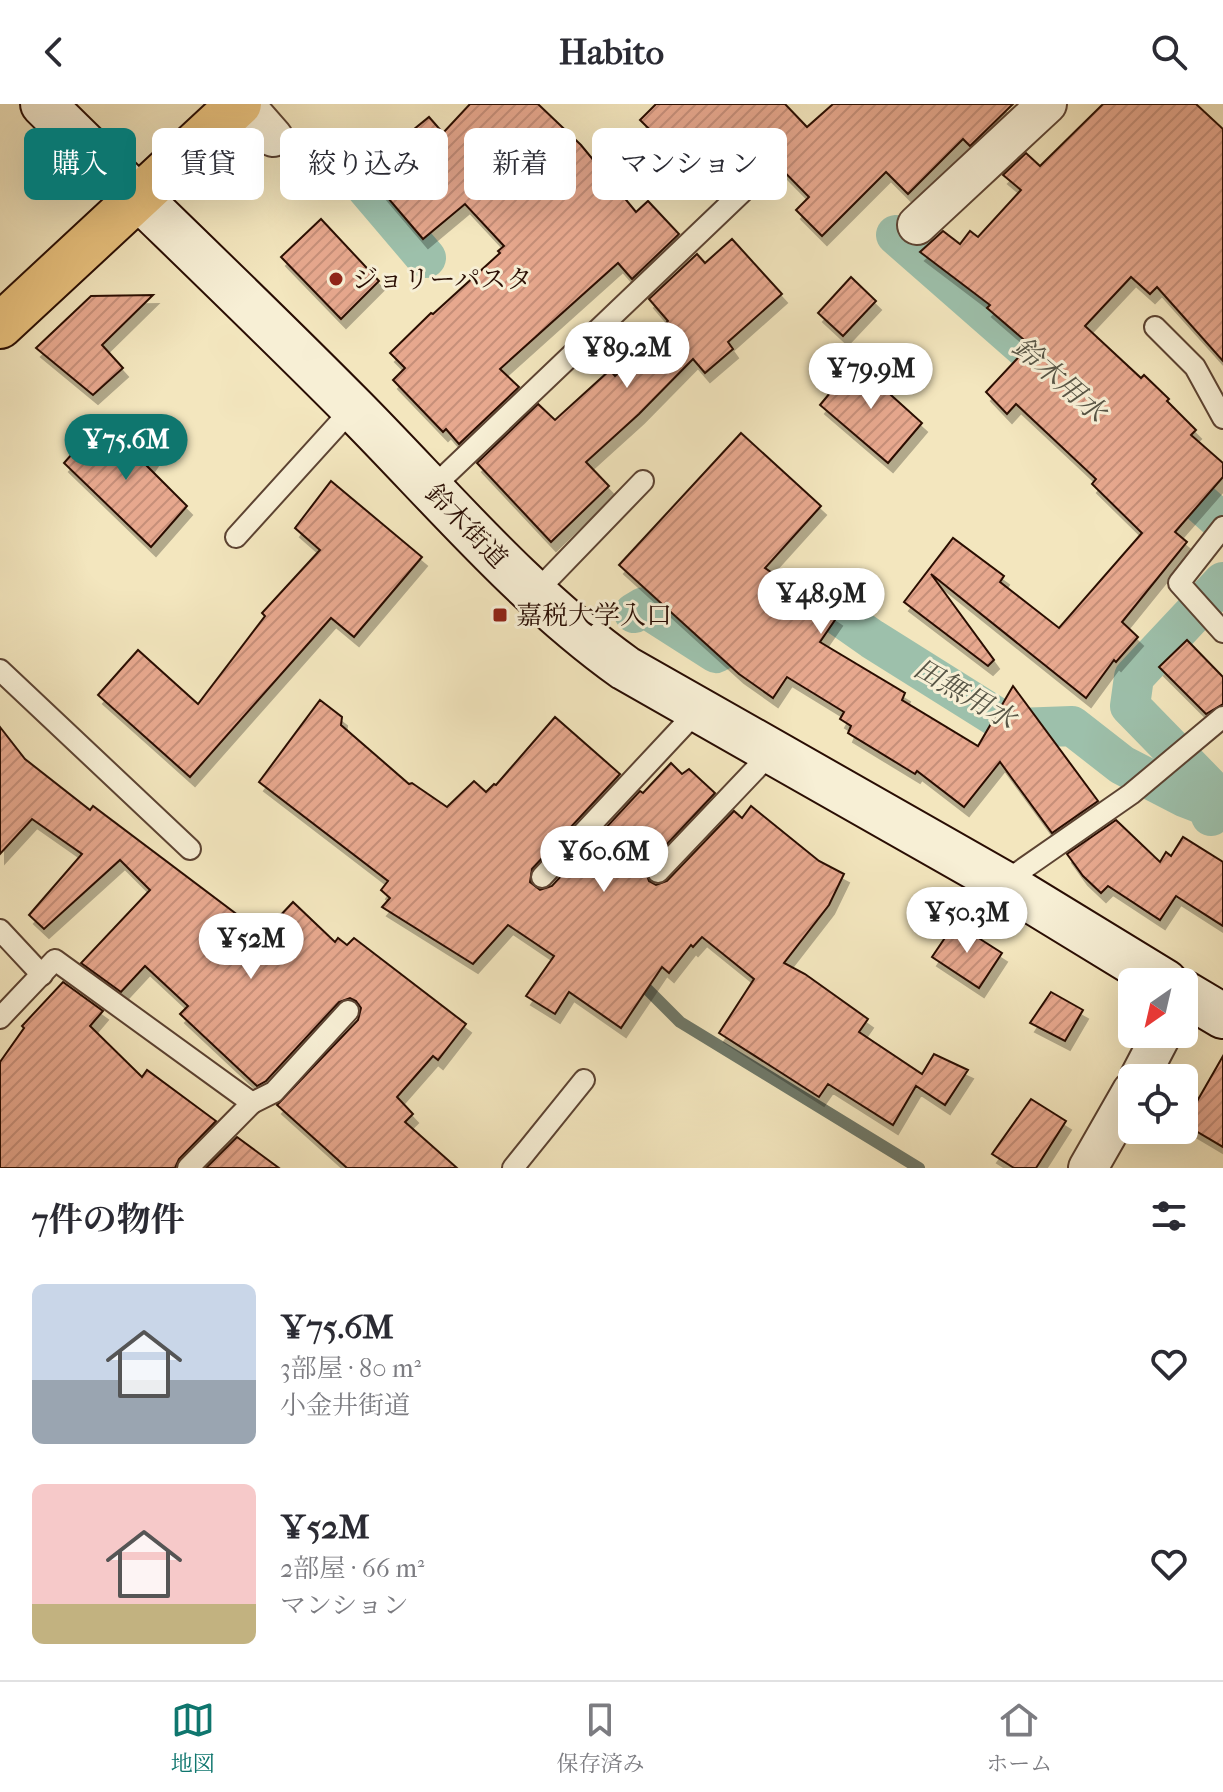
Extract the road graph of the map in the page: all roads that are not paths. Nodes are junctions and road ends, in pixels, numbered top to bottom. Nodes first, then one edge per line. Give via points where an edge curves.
1 (43, 104) edge
2 (241, 104) edge
3 (1047, 104) edge
4 (273, 137) dead end
5 (138, 199) junction
6 (734, 200) edge
7 (917, 225) dead end
8 (0, 326) edge
9 (1155, 327) dead end
10 (353, 408) junction
11 (1223, 418) edge
12 (643, 481) dead end
13 (431, 489) junction
14 (1220, 532) edge
15 (236, 537) dead end
16 (533, 595) junction
17 (1216, 626) edge
18 (0, 670) edge
19 (699, 709) junction
20 (1223, 717) edge
21 (772, 752) junction
22 (190, 849) dead end
23 (658, 872) dead end
24 (542, 877) dead end
25 (1003, 883) junction
26 (0, 930) edge
27 (1142, 968) edge
28 (42, 975) junction
29 (1198, 1001) edge
30 (348, 1011) dead end
31 (1223, 1016) edge
32 (0, 1018) edge
33 (584, 1080) dead end
34 (252, 1103) junction
35 (1118, 1116) edge
36 (188, 1168) edge
37 (513, 1168) edge
38 (1088, 1168) edge

1 - 5 main road, 鈴木街道
2 - 4 street
2 - 5 main road
3 - 7 street
5 - 8 main road
5 - 10 main road, 鈴木街道
6 - 13 lane
9 - 11 lane via 1195,367
10 - 13 main road, 鈴木街道
10 - 15 lane
12 - 16 lane
13 - 16 main road, 鈴木街道
14 - 17 lane via 1179,583
16 - 19 main road, 鈴木街道 via 625,668
18 - 22 lane
19 - 21 main road, 鈴木街道
19 - 24 lane
20 - 25 lane via 1131,794
21 - 23 lane
21 - 25 main road, 鈴木街道
25 - 27 main road, 鈴木街道
26 - 28 lane
28 - 32 lane
28 - 34 lane via 55,960
29 - 31 main road
30 - 34 lane via 274,1092
33 - 37 lane
34 - 36 lane
35 - 38 street

